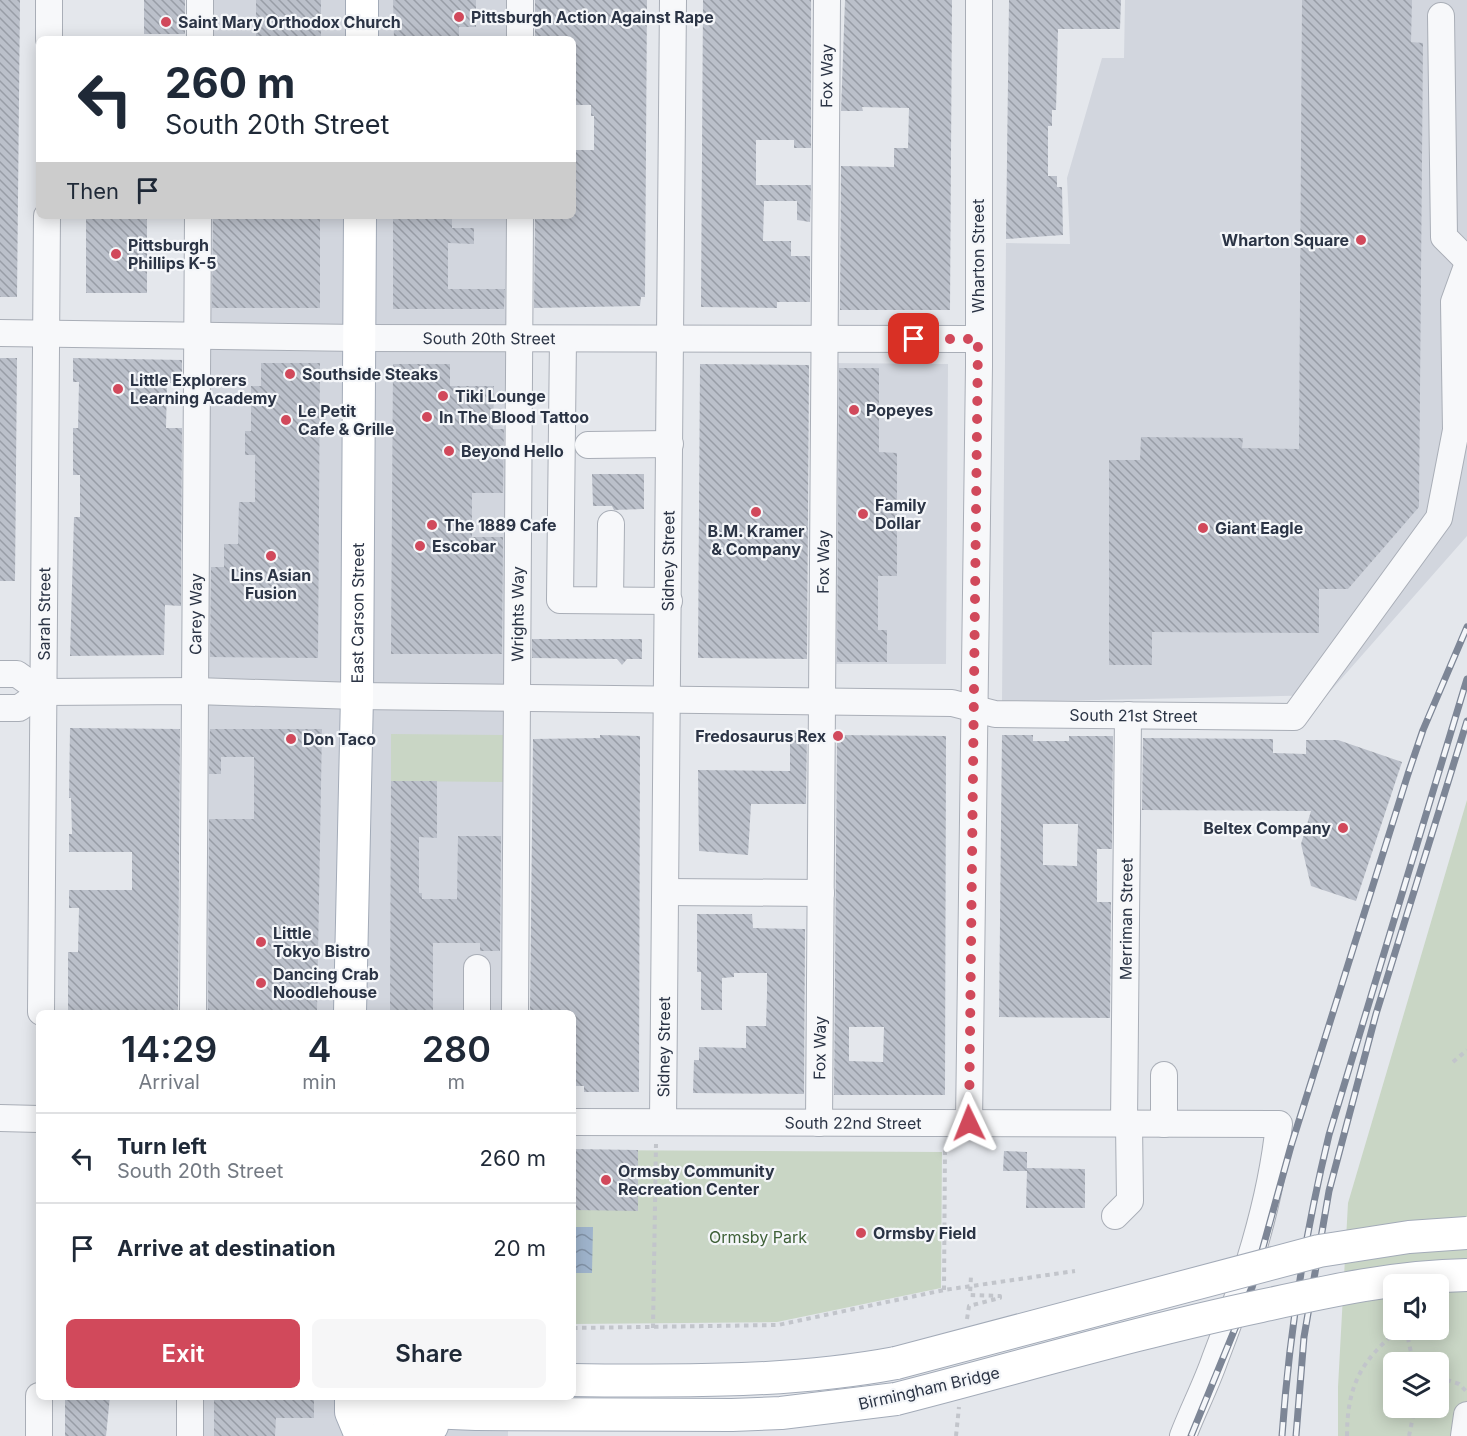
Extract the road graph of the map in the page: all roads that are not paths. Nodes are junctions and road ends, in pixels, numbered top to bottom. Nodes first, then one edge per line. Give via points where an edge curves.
1 (49, 0) edge
2 (200, 0) edge
3 (362, 0) edge
4 (520, 0) edge
5 (673, 0) edge
6 (827, 0) edge
7 (979, 0) edge
8 (1441, 16) dead end
9 (49, 36) edge
10 (200, 36) edge
11 (362, 36) edge
12 (520, 36) edge
13 (47, 219) edge
14 (198, 219) edge
15 (360, 219) edge
16 (520, 219) edge
17 (1467, 261) edge
18 (1467, 266) edge
19 (0, 333) edge
20 (46, 334) junction
21 (197, 335) junction
22 (359, 338) junction
23 (520, 338) junction
24 (563, 339) junction
25 (671, 339) junction
26 (825, 339) junction
27 (978, 339) junction
28 (670, 444) junction
29 (588, 445) dead end
30 (611, 524) dead end
31 (610, 600) junction
32 (669, 601) junction
33 (0, 674) edge
34 (195, 691) junction
35 (42, 692) junction
36 (357, 696) junction
37 (517, 698) junction
38 (669, 700) junction
39 (822, 702) junction
40 (0, 708) edge
41 (973, 709) junction
42 (1128, 715) junction
43 (666, 892) junction
44 (820, 893) junction
45 (477, 968) dead end
46 (41, 1010) edge
47 (193, 1010) edge
48 (351, 1010) edge
49 (477, 1010) edge
50 (515, 1010) edge
51 (1164, 1075) dead end
52 (0, 1118) edge
53 (36, 1119) edge
54 (576, 1122) edge
55 (819, 1123) junction
56 (969, 1123) junction
57 (1126, 1124) junction
58 (1164, 1124) junction
59 (659, 1133) junction
60 (1115, 1216) dead end
61 (1467, 1233) edge
62 (1467, 1275) edge
63 (576, 1380) edge
64 (39, 1400) edge
65 (190, 1400) edge
66 (351, 1412) edge
67 (476, 1414) junction
68 (1467, 1415) edge
69 (39, 1436) edge
70 (190, 1436) edge
71 (384, 1436) edge
72 (1183, 1436) edge
73 (1464, 1436) edge

1 - 9 street
2 - 10 street
3 - 11 main road
4 - 12 street
5 - 25 street, Sidney Street
6 - 26 street, Fox Way
7 - 27 street, Wharton Street
8 - 17 street via 1444,237
13 - 20 street, Sarah Street
14 - 21 street, Carey Way
15 - 22 main road, East Carson Street
16 - 23 street, Wrights Way
18 - 42 street, South 21st Street via 1454,302 1456,430 1439,518 1294,717
19 - 20 street, South 20th Street
20 - 21 street, South 20th Street
20 - 35 street, Sarah Street
21 - 22 street, South 20th Street
21 - 34 street, Carey Way
22 - 23 street, South 20th Street
22 - 36 main road, East Carson Street
23 - 24 street, South 20th Street
23 - 37 street, Wrights Way
24 - 25 street, South 20th Street
24 - 31 street via 560,600
25 - 26 street, South 20th Street
25 - 28 street, Sidney Street
26 - 27 street, South 20th Street
26 - 39 street, Fox Way
27 - 41 street, Wharton Street
28 - 29 street
28 - 32 street, Sidney Street
30 - 31 street
31 - 32 street
32 - 38 street, Sidney Street
33 - 35 street via 17,674
34 - 35 street, South 21st Street
34 - 36 street, South 21st Street
34 - 47 street, Carey Way
35 - 40 street via 19,708
35 - 46 street, Sarah Street
36 - 37 street, South 21st Street
36 - 48 main road, East Carson Street
37 - 38 street, South 21st Street
37 - 50 street, Wrights Way
38 - 39 street, South 21st Street
38 - 43 street, Sidney Street
39 - 41 street, South 21st Street via 952,703
39 - 44 street, Fox Way
41 - 42 street, South 21st Street via 995,714
41 - 56 street, Wharton Street
42 - 57 street, Merriman Street
43 - 44 street
43 - 59 street, Sidney Street
44 - 55 street, Fox Way
45 - 49 street
51 - 58 street
52 - 53 street
54 - 59 street, South 22nd Street
55 - 56 street, South 22nd Street
55 - 59 street, South 22nd Street
56 - 57 street, South 22nd Street
57 - 58 street, South 22nd Street
57 - 60 street, Merriman Street via 1130,1201
58 - 72 street, South 22nd Street via 1279,1124 1275,1168 1261,1220 1215,1360
61 - 63 main road, Birmingham Bridge, bridge via 1319,1251 855,1371 768,1380
62 - 67 main road, Birmingham Bridge, bridge via 1369,1284 1316,1294 1180,1323 896,1399 840,1408 761,1414
64 - 69 street
65 - 70 street
66 - 67 main road, Birmingham Bridge
67 - 71 main road via 392,1431
68 - 73 street

